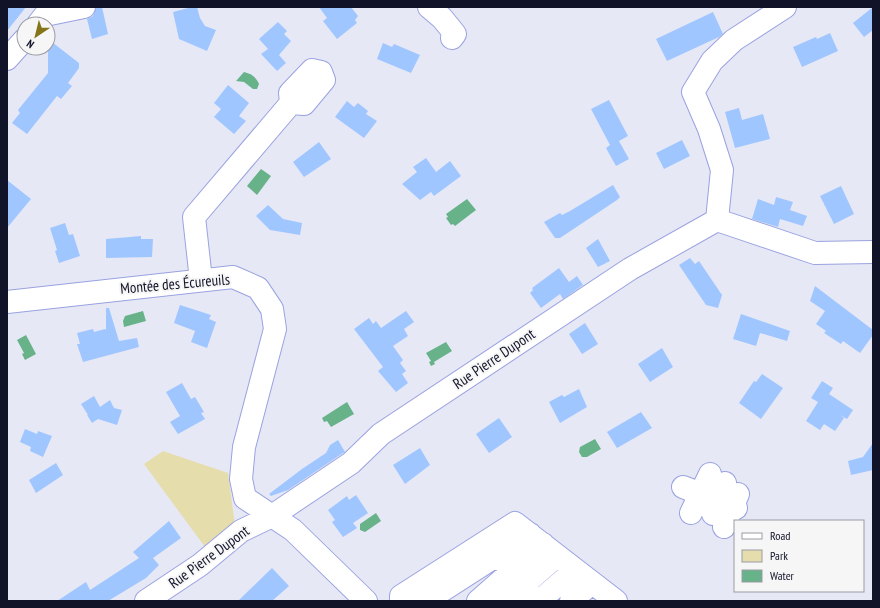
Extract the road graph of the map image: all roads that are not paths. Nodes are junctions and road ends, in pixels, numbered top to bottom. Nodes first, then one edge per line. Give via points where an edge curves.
1 (84, 7) edge
2 (428, 7) edge
3 (785, 7) edge
4 (45, 16) edge
5 (452, 38) dead end
6 (16, 49) edge
7 (7, 59) edge
8 (291, 104) dead end
9 (717, 220) junction
10 (873, 252) edge
11 (201, 280) junction
12 (7, 302) edge
13 (272, 516) junction
14 (544, 545) junction
15 (575, 570) junction
16 (489, 585) edge
17 (602, 594) edge
18 (146, 601) edge
19 (366, 601) edge
20 (401, 601) edge
21 (426, 601) edge
22 (571, 601) edge

1 - 4 street
2 - 5 street via 455,34
3 - 9 street via 734,40 712,61 693,92 709,129 722,170
6 - 7 street
8 - 11 street via 194,217
9 - 10 street via 815,254
9 - 13 street, Rue Pierre Dupont via 630,269 388,430 351,463
11 - 12 street, Montée des Écureuils
11 - 13 street, Montée des Écureuils via 233,277 258,288 272,309 275,329 244,447 241,479 245,498
13 - 18 street, Rue Pierre Dupont via 241,530 200,565
13 - 19 street, Montée des Écureuils via 293,530
14 - 15 street
14 - 16 street
14 - 16 street
15 - 16 street
15 - 17 street
16 - 20 street via 402,596
16 - 21 street
17 - 22 street

